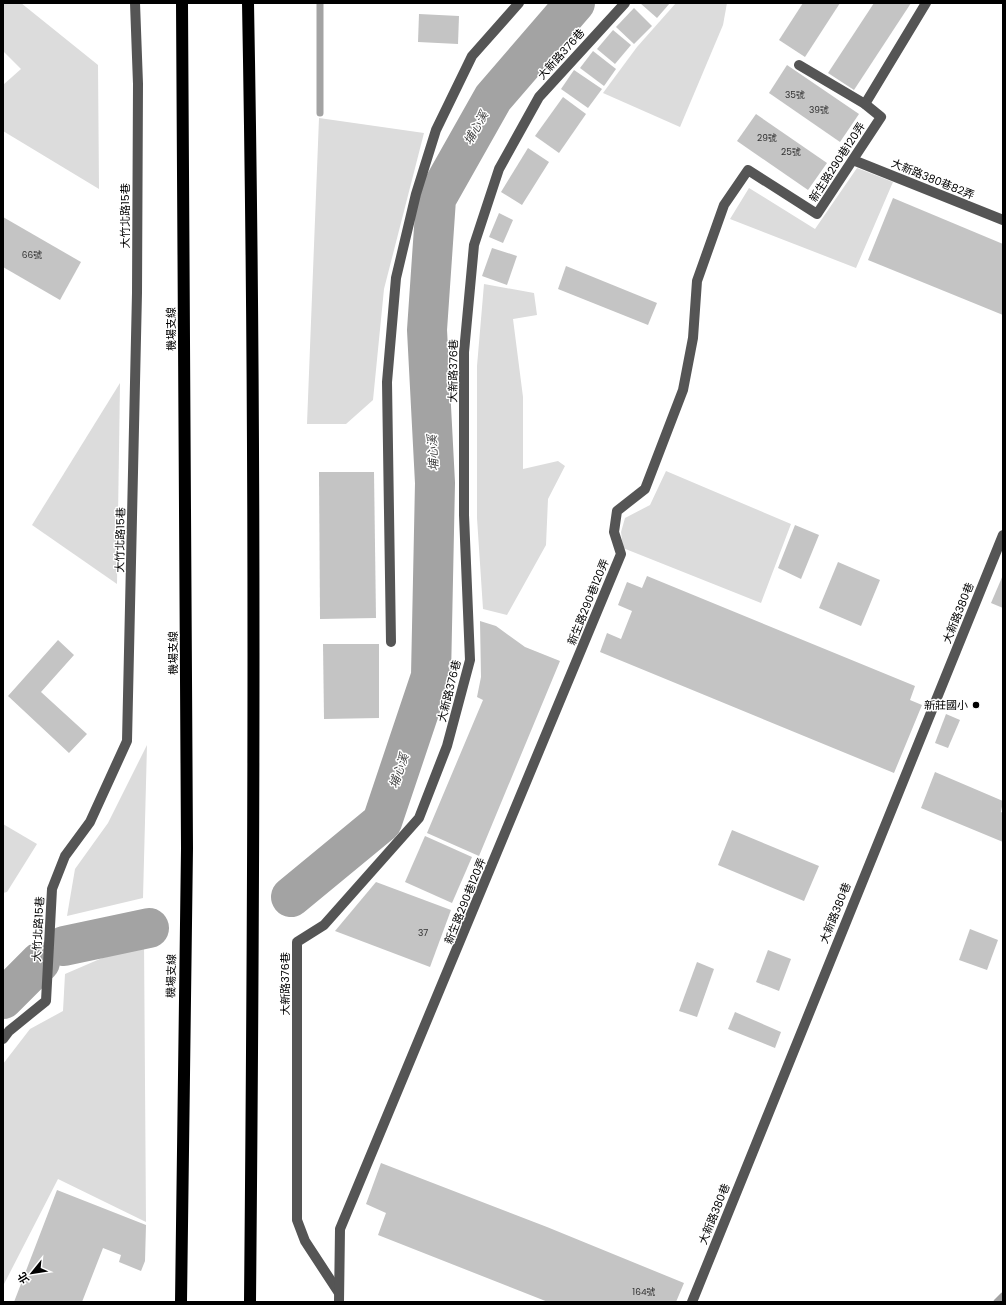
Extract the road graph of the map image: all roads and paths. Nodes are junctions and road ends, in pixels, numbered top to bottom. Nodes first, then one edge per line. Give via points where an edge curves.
1 (136, 3) edge
2 (182, 3) edge
3 (248, 3) edge
4 (519, 3) edge
5 (625, 3) edge
6 (926, 3) edge
7 (799, 65) dead end
8 (865, 104) junction
9 (853, 160) junction
10 (1003, 220) edge
11 (1003, 534) edge
12 (391, 642) dead end
13 (3, 1039) edge
14 (339, 1297) edge
15 (181, 1302) edge
16 (250, 1302) edge
17 (692, 1302) edge

1 - 13 lane, 大竹北路15巷 via 137,293 127,741 90,822 64,856 52,889 46,1001 9,1031
2 - 15 highway, 機場支線 via 187,848
3 - 16 highway via 253,838
4 - 12 lane via 472,56 436,130 416,194 396,278 387,382
5 - 14 lane, 大新路376巷 via 539,97 499,169 474,245 464,352 464,515 470,660 447,746 419,818 324,925 297,942 297,1220 306,1241
6 - 8 lane
7 - 8 lane, 新生路290巷120弄
8 - 9 lane, 新生路290巷120弄 via 881,117
9 - 10 lane, 大新路380巷82弄
9 - 14 lane, 新生路290巷120弄 via 817,214 748,170 724,205 697,280 693,338 683,390 645,489 617,510 614,532 621,554 340,1229
11 - 17 lane, 大新路380巷

